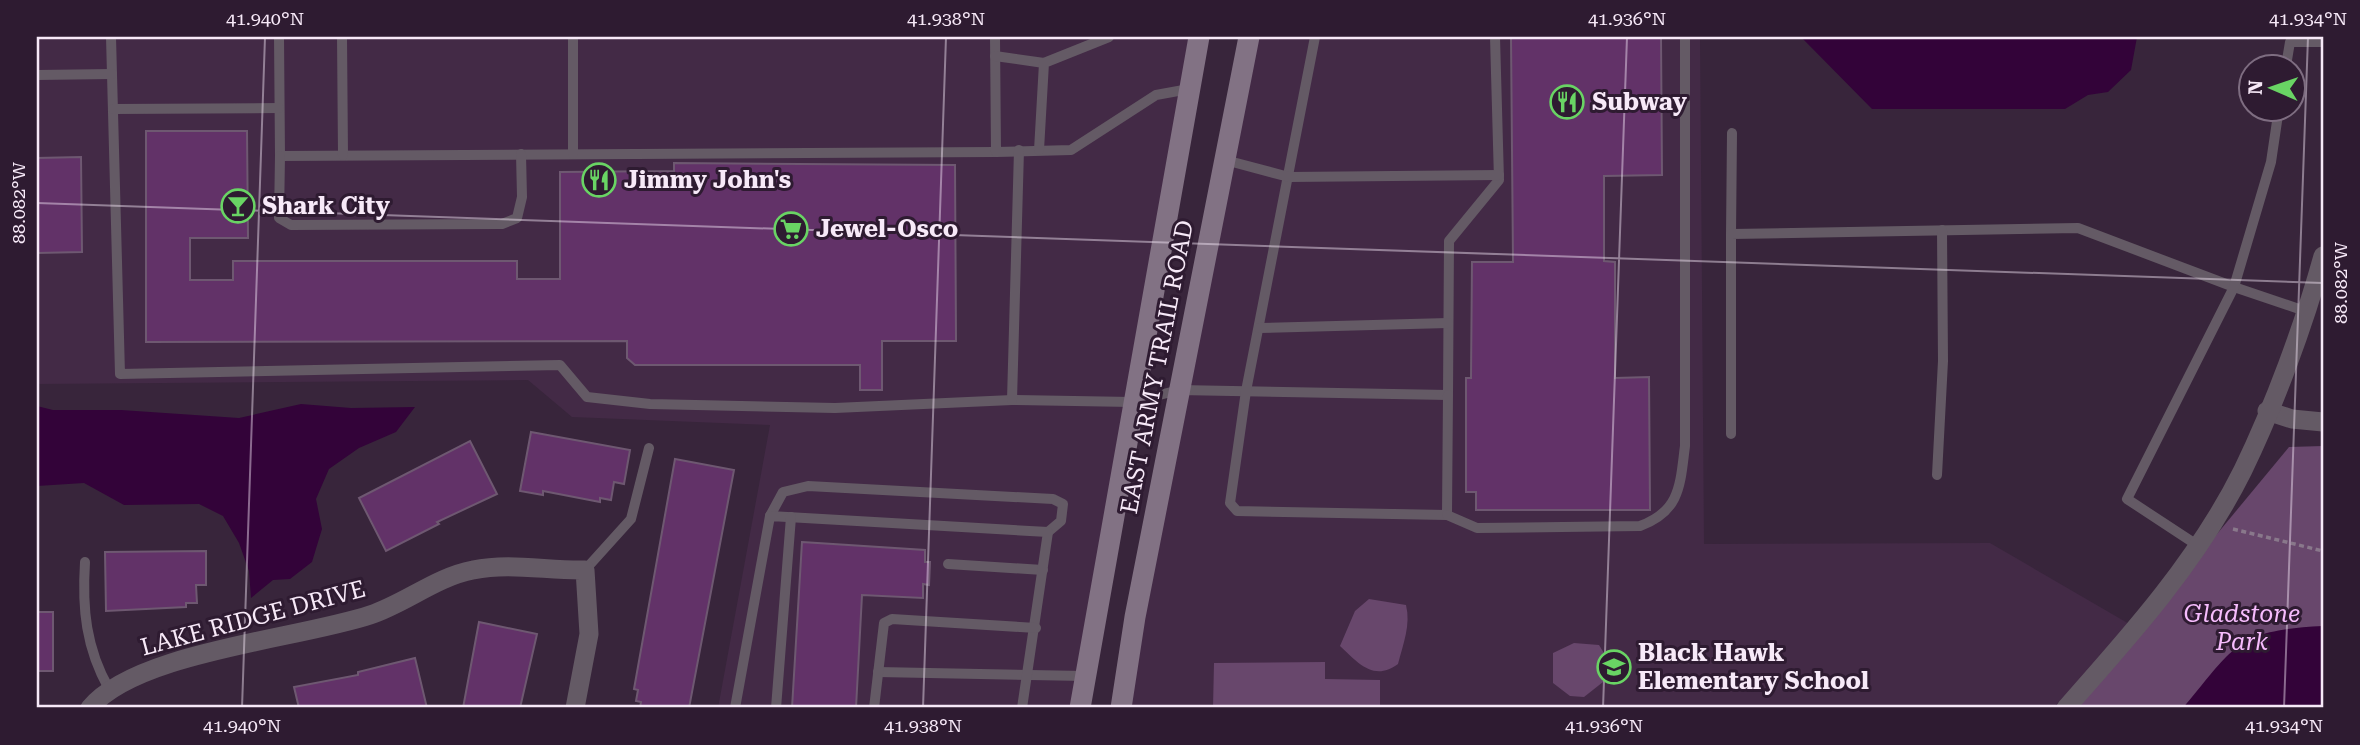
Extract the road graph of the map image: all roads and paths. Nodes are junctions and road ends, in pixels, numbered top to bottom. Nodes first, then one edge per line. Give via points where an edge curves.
1 (111, 37) edge
2 (279, 37) edge
3 (342, 37) edge
4 (573, 37) edge
5 (995, 37) edge
6 (1109, 37) edge
7 (1199, 37) edge
8 (1249, 37) edge
9 (1315, 37) edge
10 (1495, 37) edge
11 (1685, 37) edge
12 (2289, 39) edge
13 (2323, 42) edge
14 (995, 56) junction
15 (1044, 63) junction
16 (112, 74) junction
17 (37, 75) edge
18 (1189, 89) junction
19 (279, 108) junction
20 (113, 109) junction
21 (2277, 122) edge
22 (1732, 133) dead end
23 (1019, 150) junction
24 (1039, 150) junction
25 (996, 152) junction
26 (521, 154) junction
27 (573, 154) junction
28 (343, 155) junction
29 (280, 156) junction
30 (1225, 160) junction
31 (1499, 175) junction
32 (1289, 177) junction
33 (1942, 230) junction
34 (1731, 234) junction
35 (2323, 256) edge
36 (2234, 288) junction
37 (2305, 310) junction
38 (1448, 323) junction
39 (1259, 328) junction
40 (1179, 390) junction
41 (1246, 391) junction
42 (1448, 395) junction
43 (1012, 400) junction
44 (1132, 401) junction
45 (2267, 411) junction
46 (2323, 422) edge
47 (1731, 434) dead end
48 (649, 448) dead end
49 (1937, 475) dead end
50 (1447, 515) junction
51 (770, 516) junction
52 (791, 517) junction
53 (2233, 529) dead end
54 (1048, 532) junction
55 (2197, 545) junction
56 (2323, 551) edge
57 (85, 562) dead end
58 (948, 564) dead end
59 (585, 570) junction
60 (1043, 570) junction
61 (1036, 628) junction
62 (878, 672) junction
63 (1027, 675) junction
64 (1085, 676) junction
65 (109, 689) junction
66 (90, 708) edge
67 (575, 708) edge
68 (735, 708) edge
69 (775, 708) edge
70 (874, 708) edge
71 (1022, 708) edge
72 (1080, 708) edge
73 (1121, 708) edge
74 (2066, 708) edge

1 - 16 lane
2 - 19 lane
3 - 28 lane
4 - 27 lane
5 - 14 lane
6 - 15 lane
7 - 18 main road, EAST ARMY TRAIL ROAD
8 - 30 main road, EAST ARMY TRAIL ROAD
9 - 32 lane
10 - 31 lane
11 - 50 lane via 1685,446 1673,502 1660,518 1640,526 1477,528
12 - 13 lane
14 - 15 lane
14 - 25 lane
15 - 24 lane
16 - 17 lane
16 - 20 lane
18 - 24 lane via 1156,95 1071,150
18 - 44 main road, EAST ARMY TRAIL ROAD
19 - 20 lane
19 - 29 lane
20 - 43 lane via 120,373 560,365 587,397 650,404 835,408
21 - 36 lane via 2271,162
22 - 34 lane
23 - 24 lane
23 - 25 lane
23 - 43 lane
25 - 27 lane
26 - 27 lane
26 - 28 lane
26 - 29 lane via 522,197 517,218 502,224 292,225 279,218
28 - 29 lane
30 - 32 lane
30 - 40 main road, EAST ARMY TRAIL ROAD
31 - 32 lane
31 - 38 lane via 1449,241
32 - 39 lane
33 - 34 lane
33 - 36 lane via 2078,228
33 - 49 lane via 1943,361
34 - 47 lane
35 - 37 street
36 - 37 lane
36 - 55 lane via 2127,499
37 - 45 street
38 - 39 lane
38 - 42 lane
39 - 41 lane
40 - 41 lane
40 - 44 lane
40 - 73 main road, EAST ARMY TRAIL ROAD
41 - 42 lane
41 - 50 lane via 1230,503 1237,511
42 - 50 lane
43 - 44 lane
44 - 64 main road, EAST ARMY TRAIL ROAD
45 - 46 street
45 - 55 street via 2242,470
48 - 59 lane via 631,519
51 - 52 lane
51 - 54 lane via 783,492 808,486 1054,499 1063,504 1060,520
51 - 68 lane
52 - 54 lane
52 - 69 lane
53 - 56 path
54 - 60 lane
55 - 74 street via 2129,638
57 - 65 lane via 87,632 95,664
58 - 60 lane
59 - 65 street, LAKE RIDGE DRIVE via 493,566 466,571 373,614 148,669
59 - 67 street via 589,635
60 - 61 lane
61 - 62 lane via 892,619 884,623
61 - 63 lane
62 - 63 lane
62 - 70 lane
63 - 64 lane
63 - 71 lane
64 - 72 main road, EAST ARMY TRAIL ROAD
65 - 66 street, LAKE RIDGE DRIVE

